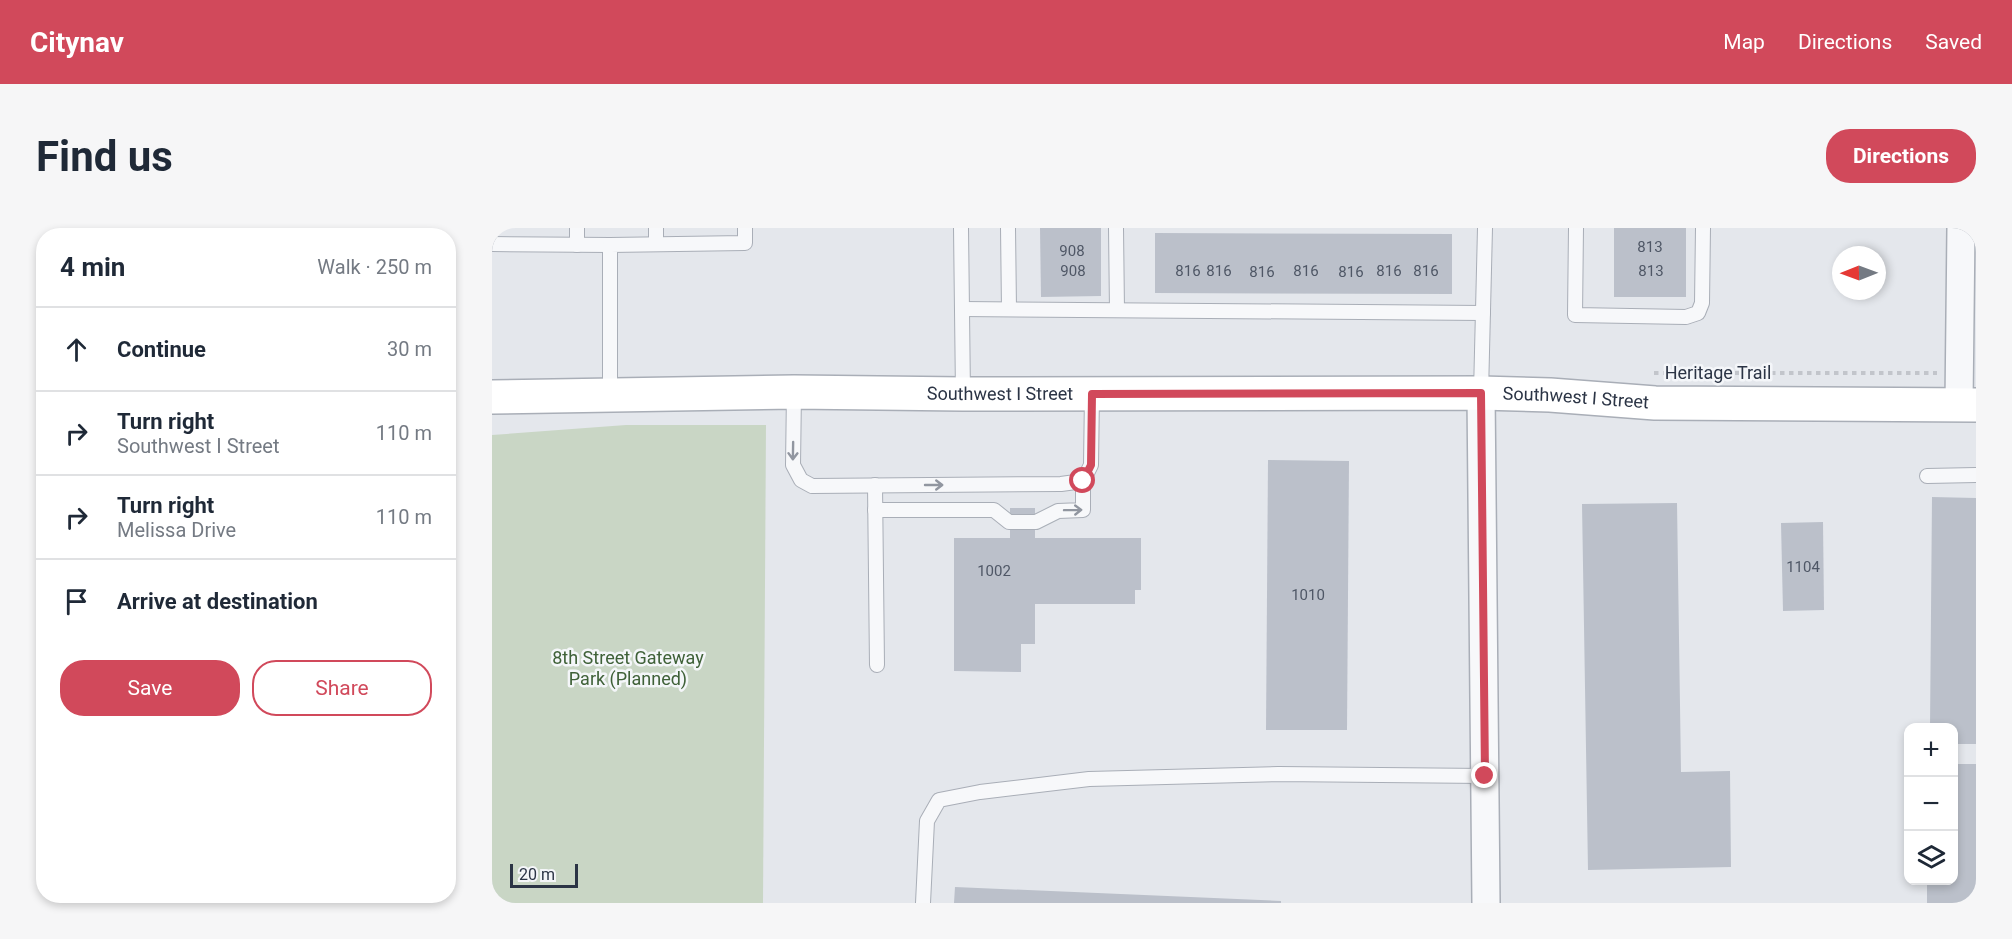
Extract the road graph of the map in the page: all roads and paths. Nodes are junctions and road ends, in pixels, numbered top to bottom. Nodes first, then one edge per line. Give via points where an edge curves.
1 (577, 228) edge
2 (656, 228) edge
3 (745, 228) edge
4 (961, 228) edge
5 (1008, 228) edge
6 (1116, 228) edge
7 (1485, 228) edge
8 (1576, 228) edge
9 (1702, 228) edge
10 (1961, 228) edge
11 (492, 244) edge
12 (656, 244) junction
13 (577, 245) junction
14 (610, 245) junction
15 (962, 309) junction
16 (1009, 309) junction
17 (1117, 310) junction
18 (1483, 313) junction
19 (1647, 373) dead end
20 (1930, 374) dead end
21 (794, 392) junction
22 (1481, 393) junction
23 (963, 394) junction
24 (1092, 394) junction
25 (610, 395) junction
26 (492, 397) edge
27 (1967, 404) edge
28 (1976, 475) edge
29 (1927, 476) dead end
30 (1083, 481) junction
31 (875, 485) junction
32 (875, 510) junction
33 (877, 665) dead end
34 (1485, 776) junction
35 (923, 903) edge
36 (1486, 903) edge

1 - 13 lane
2 - 12 lane
3 - 12 lane via 745,243
4 - 15 lane
5 - 16 lane
6 - 17 lane
7 - 18 lane
8 - 9 lane via 1575,315 1686,317 1698,313 1702,303
10 - 27 street
11 - 13 lane
12 - 14 lane
13 - 14 lane
14 - 25 lane
15 - 16 lane
15 - 23 lane
16 - 17 lane
17 - 18 lane
18 - 22 lane
19 - 20 path, Heritage Trail
21 - 23 main road, Southwest I Street
21 - 25 main road, Southwest I Street
21 -> 31 lane via 793,465 801,480 812,486
22 - 24 main road, Southwest I Street
22 - 27 main road, Southwest I Street via 1655,403
22 - 34 street
23 - 24 main road, Southwest I Street
24 - 30 lane via 1091,465
25 - 26 main road, Southwest I Street
28 - 29 lane
31 -> 30 lane
32 -> 30 lane via 994,510 1010,522 1036,522 1058,510 1083,510
31 - 32 lane
32 - 33 lane
34 - 35 lane via 1278,774 1089,779 939,800 927,821
34 - 36 street

